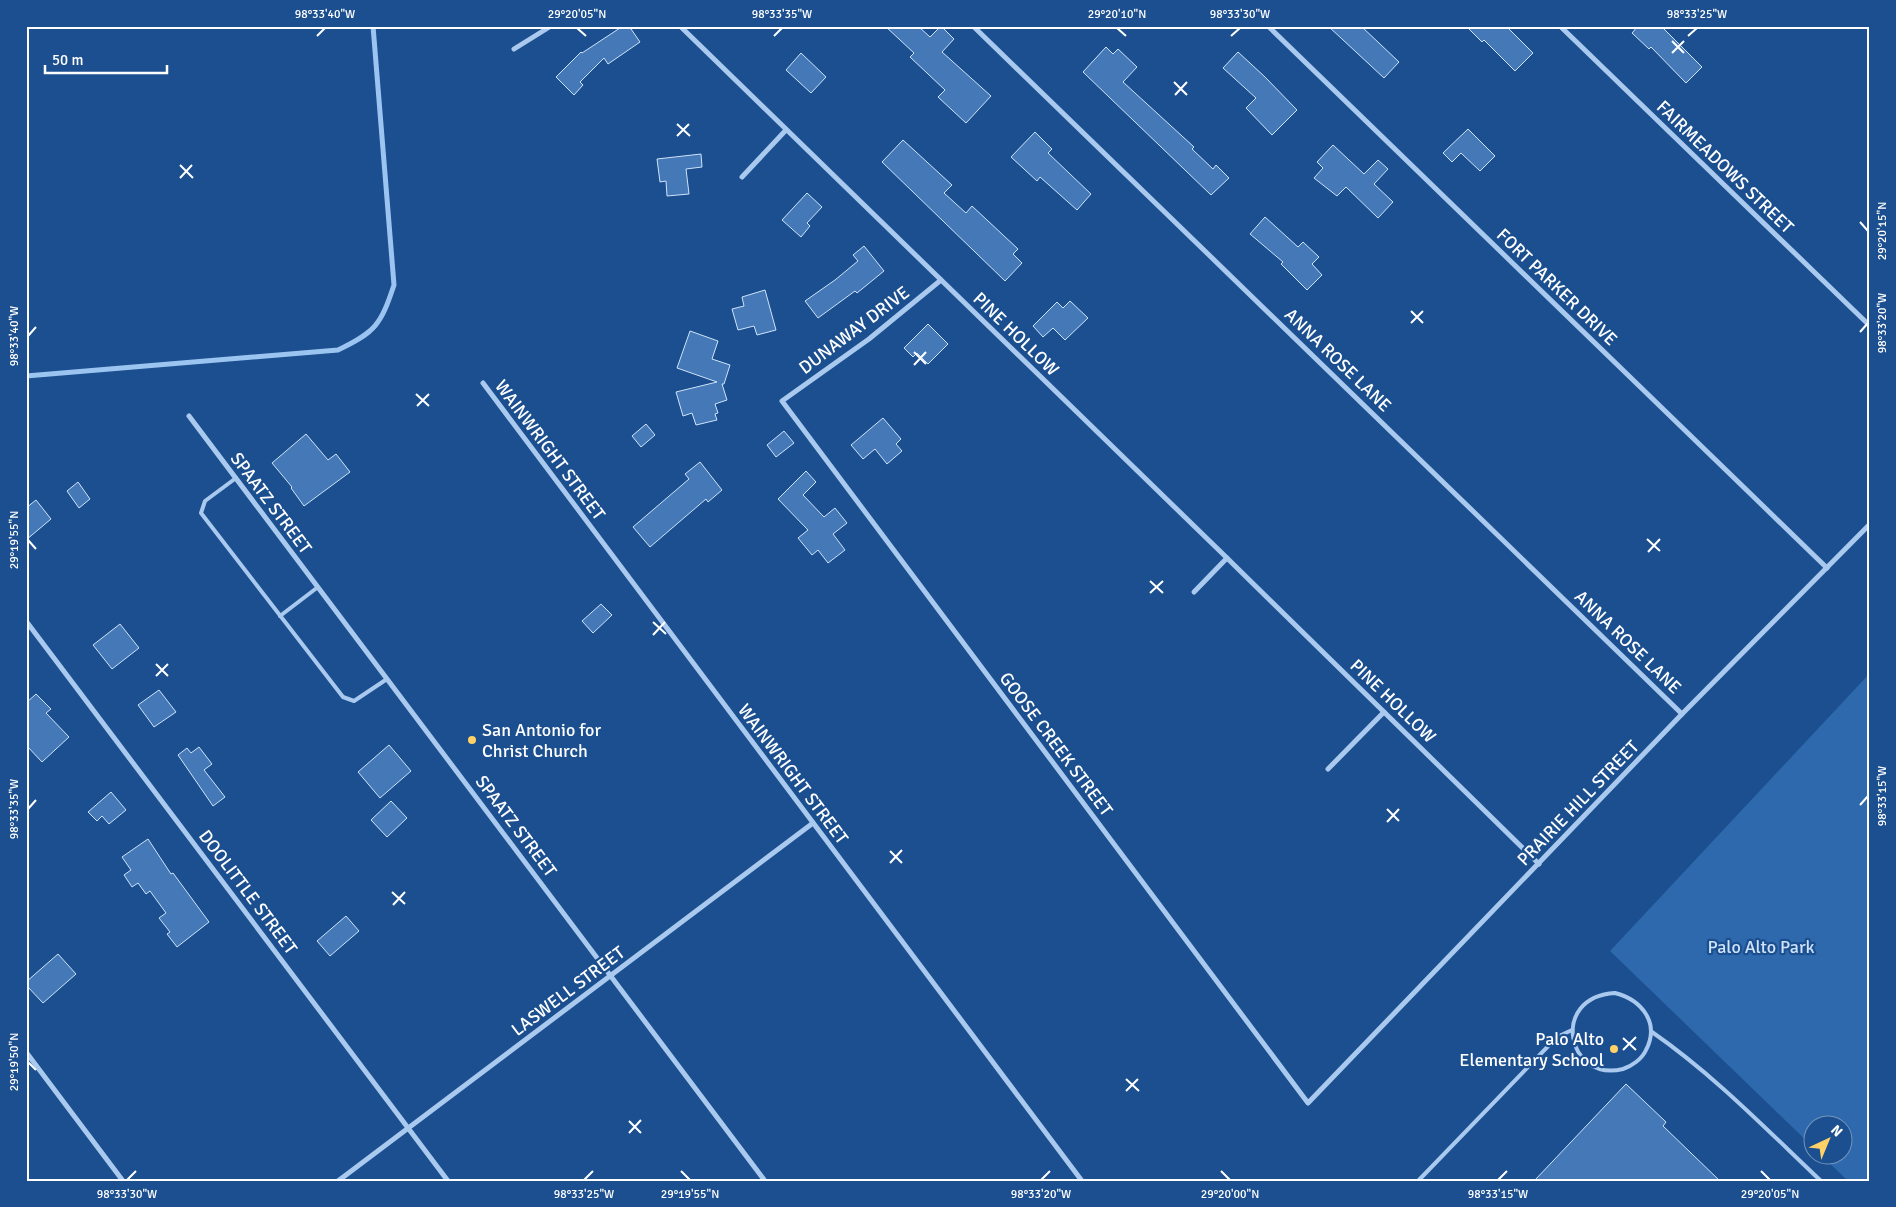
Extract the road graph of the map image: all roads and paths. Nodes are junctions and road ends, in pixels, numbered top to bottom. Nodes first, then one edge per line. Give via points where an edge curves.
1 (551, 26) edge
2 (680, 26) edge
3 (974, 26) edge
4 (1268, 26) edge
5 (1560, 26) edge
6 (514, 49) dead end
7 (786, 130) junction
8 (742, 177) dead end
9 (940, 280) junction
10 (1870, 326) edge
11 (482, 383) dead end
12 (782, 401) joint
13 (189, 416) dead end
14 (236, 478) junction
15 (1870, 524) edge
16 (1227, 558) junction
17 (1827, 568) junction
18 (318, 587) junction
19 (1194, 592) dead end
20 (280, 616) junction
21 (26, 621) edge
22 (388, 679) junction
23 (1384, 712) junction
24 (1682, 714) junction
25 (1328, 769) dead end
26 (813, 823) junction
27 (1539, 864) junction
28 (612, 976) junction
29 (1572, 1030) junction
30 (1652, 1032) junction
31 (26, 1052) edge
32 (1308, 1103) joint
33 (408, 1128) junction
34 (123, 1181) edge
35 (338, 1181) edge
36 (448, 1181) edge
37 (765, 1181) edge
38 (1082, 1181) edge
39 (1418, 1181) edge
40 (1821, 1181) edge

1 - 6 street
2 - 7 street, PINE HOLLOW
3 - 24 street, ANNA ROSE LANE
4 - 17 street, FORT PARKER DRIVE
5 - 10 street, FAIRMEADOWS STREET
7 - 8 street
7 - 9 street, PINE HOLLOW
9 - 12 street, DUNAWAY DRIVE via 869,339
9 - 16 street, PINE HOLLOW
11 - 26 street, WAINWRIGHT STREET
12 - 32 street, GOOSE CREEK STREET
13 - 14 street, SPAATZ STREET
14 - 18 street, SPAATZ STREET
14 - 20 lane via 205,501 201,513
15 - 17 street, PRAIRIE HILL STREET
16 - 19 street
16 - 23 street, PINE HOLLOW
17 - 24 street, PRAIRIE HILL STREET
18 - 20 lane
18 - 22 street, SPAATZ STREET
20 - 22 lane via 343,697 354,701
21 - 33 street, DOOLITTLE STREET
22 - 28 street, SPAATZ STREET
23 - 25 street
23 - 27 street, PINE HOLLOW
24 - 27 street, PRAIRIE HILL STREET
26 - 28 street, LASWELL STREET
26 - 38 street, WAINWRIGHT STREET
27 - 32 street, PRAIRIE HILL STREET
28 - 33 street, LASWELL STREET
28 - 37 street, SPAATZ STREET
29 - 30 lane via 1578,1012 1591,998 1616,993 1628,996 1638,1004 1646,1014
29 - 30 lane via 1574,1043 1589,1064 1614,1071 1638,1061 1646,1051
29 - 39 lane via 1557,1037
30 - 40 lane via 1714,1080
31 - 34 street
33 - 35 street, LASWELL STREET
33 - 36 street, DOOLITTLE STREET

